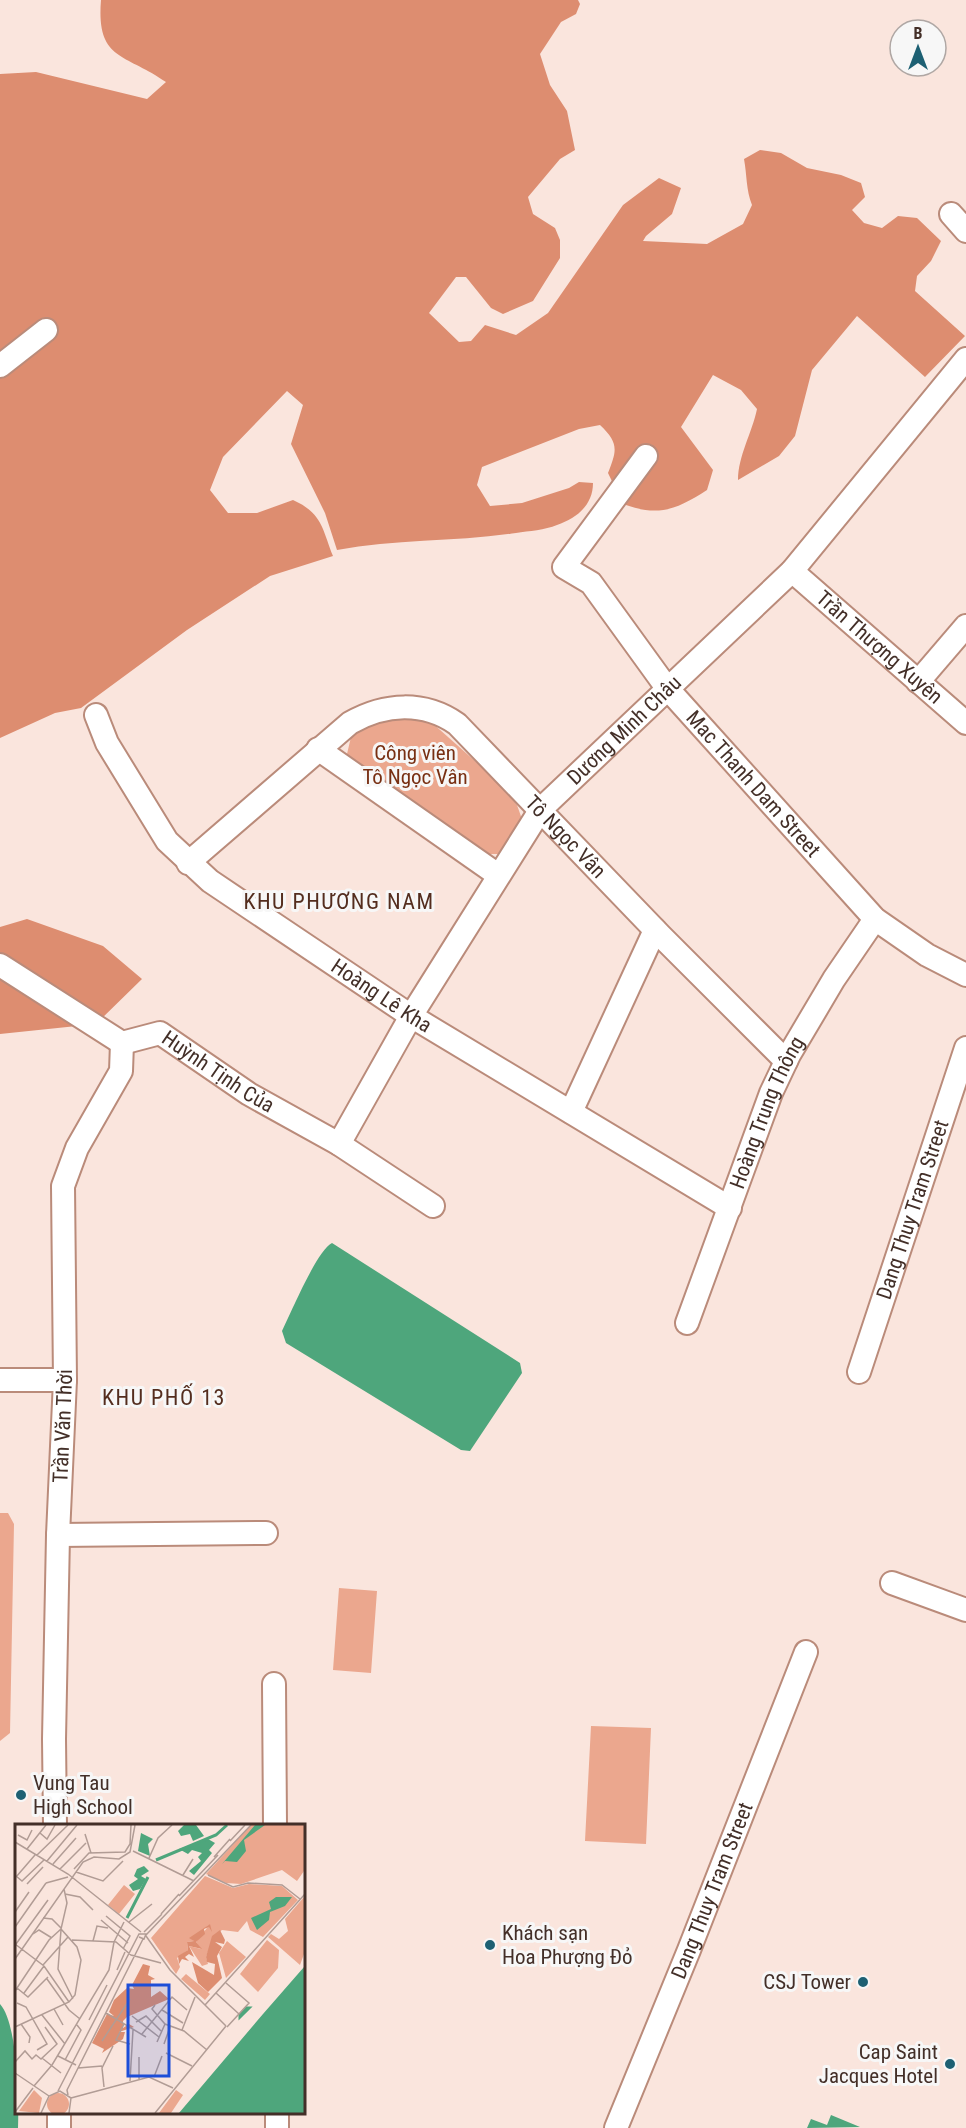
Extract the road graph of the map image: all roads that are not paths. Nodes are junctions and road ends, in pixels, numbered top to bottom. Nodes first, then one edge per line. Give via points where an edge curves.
1 (951, 214) dead end
2 (966, 231) edge
3 (46, 330) dead end
4 (966, 359) edge
5 (0, 366) edge
6 (646, 456) dead end
7 (792, 571) junction
8 (966, 626) edge
9 (918, 682) junction
10 (667, 688) junction
11 (96, 715) dead end
12 (966, 723) edge
13 (318, 749) junction
14 (542, 809) junction
15 (188, 863) junction
16 (498, 875) junction
17 (875, 919) junction
18 (655, 930) junction
19 (0, 965) edge
20 (966, 975) edge
21 (411, 1016) junction
22 (122, 1043) junction
23 (966, 1048) edge
24 (786, 1060) junction
25 (571, 1112) junction
26 (339, 1144) junction
27 (433, 1206) dead end
28 (730, 1208) junction
29 (687, 1323) dead end
30 (859, 1372) dead end
31 (0, 1380) edge
32 (65, 1380) junction
33 (266, 1533) dead end
34 (58, 1535) junction
35 (891, 1583) dead end
36 (966, 1610) edge
37 (806, 1652) dead end
38 (274, 1684) dead end
39 (55, 1824) edge
40 (275, 1824) edge
41 (616, 2128) edge

1 - 2 street
3 - 5 street
4 - 7 street, Dương Minh Châu
6 - 10 street, Mac Thanh Dam Street via 564,567 591,583
7 - 9 street, Trần Thượng Xuyên
7 - 10 street, Dương Minh Châu
8 - 9 street
9 - 12 street, Trần Thượng Xuyên
10 - 14 street, Dương Minh Châu
10 - 17 street, Mac Thanh Dam Street
11 - 15 street, Hoàng Lê Kha via 107,743 167,841
13 - 14 street, Tô Ngọc Vân via 366,714 397,707 436,711 457,724
13 - 15 street, Tô Ngọc Vân
13 - 16 street
14 - 16 street, Dương Minh Châu
14 - 18 street, Tô Ngọc Vân
15 - 21 street, Hoàng Lê Kha
16 - 21 street, Dương Minh Châu
17 - 20 street, Mac Thanh Dam Street via 927,956
17 - 24 street, Hoàng Trung Thông
18 - 24 street, Tô Ngọc Vân
18 - 25 street
19 - 22 street
21 - 25 street, Hoàng Lê Kha
21 - 26 street, Dương Minh Châu
22 - 26 street, Huỳnh Tịnh Của via 160,1033 249,1094
22 - 32 street, Trần Văn Thời via 121,1071 77,1148 63,1186
23 - 30 street, Dang Thuy Tram Street
24 - 28 street, Hoàng Trung Thông
25 - 28 street, Hoàng Lê Kha
26 - 27 street, Huỳnh Tịnh Của
28 - 29 street, Hoàng Trung Thông
31 - 32 street
32 - 34 street, Trần Văn Thời
33 - 34 street
34 - 39 street, Trần Văn Thời
35 - 36 street
37 - 41 street, Dang Thuy Tram Street
38 - 40 street

